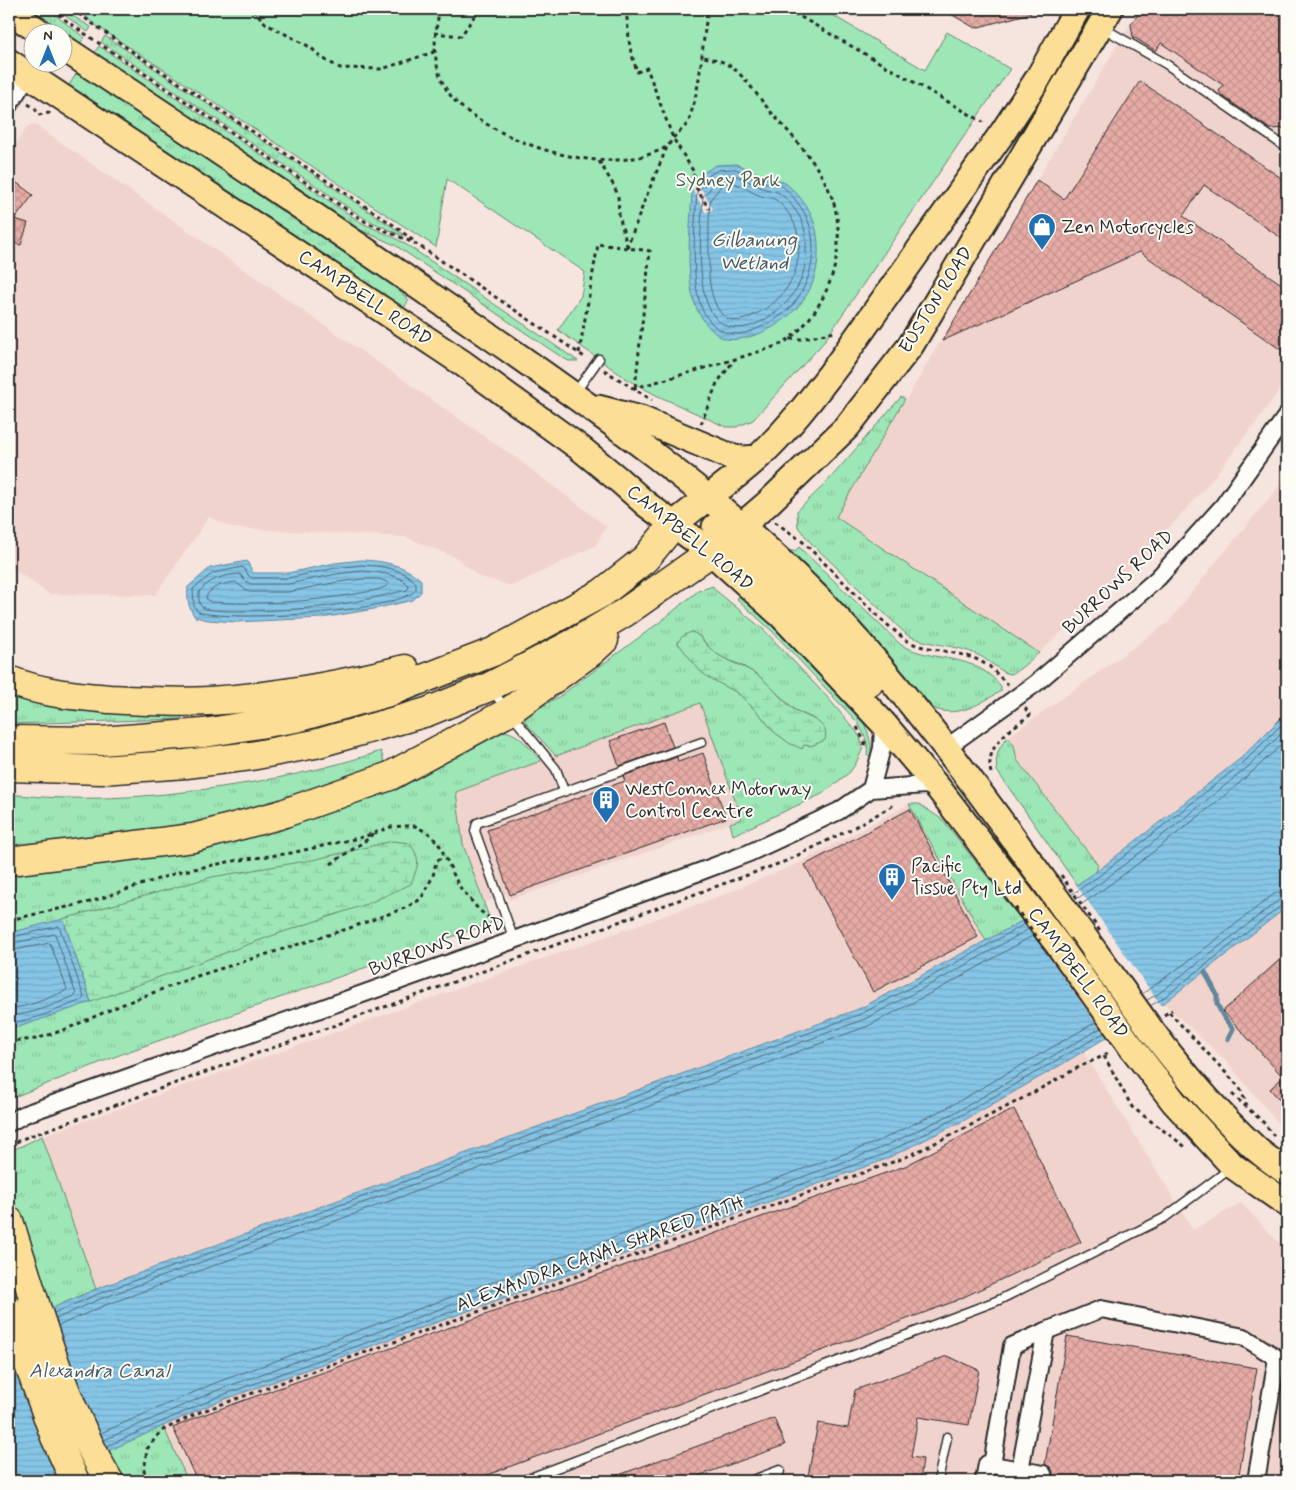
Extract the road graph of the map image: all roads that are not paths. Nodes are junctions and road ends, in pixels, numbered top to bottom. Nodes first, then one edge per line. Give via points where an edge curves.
1 (1077, 9) edge
2 (9, 11) edge
3 (1104, 17) edge
4 (25, 22) edge
5 (72, 54) edge
6 (22, 71) edge
7 (33, 72) edge
8 (9, 105) edge
9 (1287, 148) edge
10 (599, 359) dead end
11 (581, 400) junction
12 (1287, 415) edge
13 (757, 458) junction
14 (707, 497) junction
15 (674, 524) junction
16 (726, 539) junction
17 (652, 594) junction
18 (9, 680) edge
19 (489, 687) junction
20 (508, 712) junction
21 (883, 723) junction
22 (9, 740) edge
23 (702, 742) dead end
24 (946, 748) junction
25 (9, 767) edge
26 (871, 789) junction
27 (939, 789) junction
28 (564, 791) junction
29 (9, 861) edge
30 (514, 940) junction
31 (9, 1123) edge
32 (1254, 1148) junction
33 (1234, 1166) junction
34 (1287, 1172) edge
35 (1287, 1204) edge
36 (9, 1221) edge
37 (9, 1312) edge
38 (1046, 1331) junction
39 (947, 1437) dead end
40 (992, 1465) junction
41 (1020, 1470) junction
42 (1043, 1474) dead end
43 (75, 1481) edge
44 (110, 1481) edge
45 (522, 1481) edge
46 (750, 1481) edge
47 (778, 1481) edge
48 (938, 1481) edge
49 (984, 1481) edge
50 (1256, 1481) edge

1 - 13 main road, EUSTON ROAD via 1003,132 838,364 812,399
2 - 4 main road
3 - 9 lane via 1118,35 1166,64
3 - 16 main road, EUSTON ROAD via 911,345 847,427
5 - 11 main road, CAMPBELL ROAD via 404,276
6 - 8 street
7 - 15 main road, CAMPBELL ROAD via 461,362 580,448
10 - 11 lane
11 - 13 main road via 641,419 734,458
11 - 14 main road, CAMPBELL ROAD
12 - 24 street, BURROWS ROAD via 1223,506 1158,578 1035,684
13 - 14 main road, EUSTON ROAD
14 - 15 main road, EUSTON ROAD
14 - 16 main road, CAMPBELL ROAD
15 - 16 main road, CAMPBELL ROAD
15 - 18 highway via 593,586 481,646 349,682 254,697 149,702 94,698
15 - 22 highway via 645,559 602,593 493,652 388,692 296,718 204,733 100,741
16 - 17 highway
16 - 21 main road, CAMPBELL ROAD via 782,616
16 - 24 main road, CAMPBELL ROAD via 816,596
16 - 27 main road via 853,662 927,756
17 - 19 highway via 574,642
17 - 20 highway via 591,652
19 - 20 lane
19 - 25 highway via 427,712 316,744 251,756 101,770
20 - 28 lane via 556,769
20 - 29 highway via 390,776 279,814 193,838
21 - 26 street via 882,748
21 - 27 main road, CAMPBELL ROAD
23 - 28 lane
24 - 32 main road, CAMPBELL ROAD, bridge via 1151,1030 1199,1090
26 - 27 street via 925,785
26 - 30 street, BURROWS ROAD via 839,811 749,853
27 - 33 main road, CAMPBELL ROAD, bridge via 1174,1102
28 - 30 lane via 480,821 475,827
30 - 31 street, BURROWS ROAD via 25,1114
32 - 33 street
32 - 34 main road, CAMPBELL ROAD
33 - 35 main road, CAMPBELL ROAD
33 - 45 lane via 1164,1218 999,1300
36 - 44 highway via 59,1371 93,1454
37 - 43 highway via 55,1437
38 - 40 street via 1012,1346
38 - 41 street
38 - 50 street via 1101,1309 1244,1337 1277,1358
39 - 48 lane
40 - 41 street
40 - 49 street via 987,1464
41 - 42 street
46 - 47 lane via 780,1470

